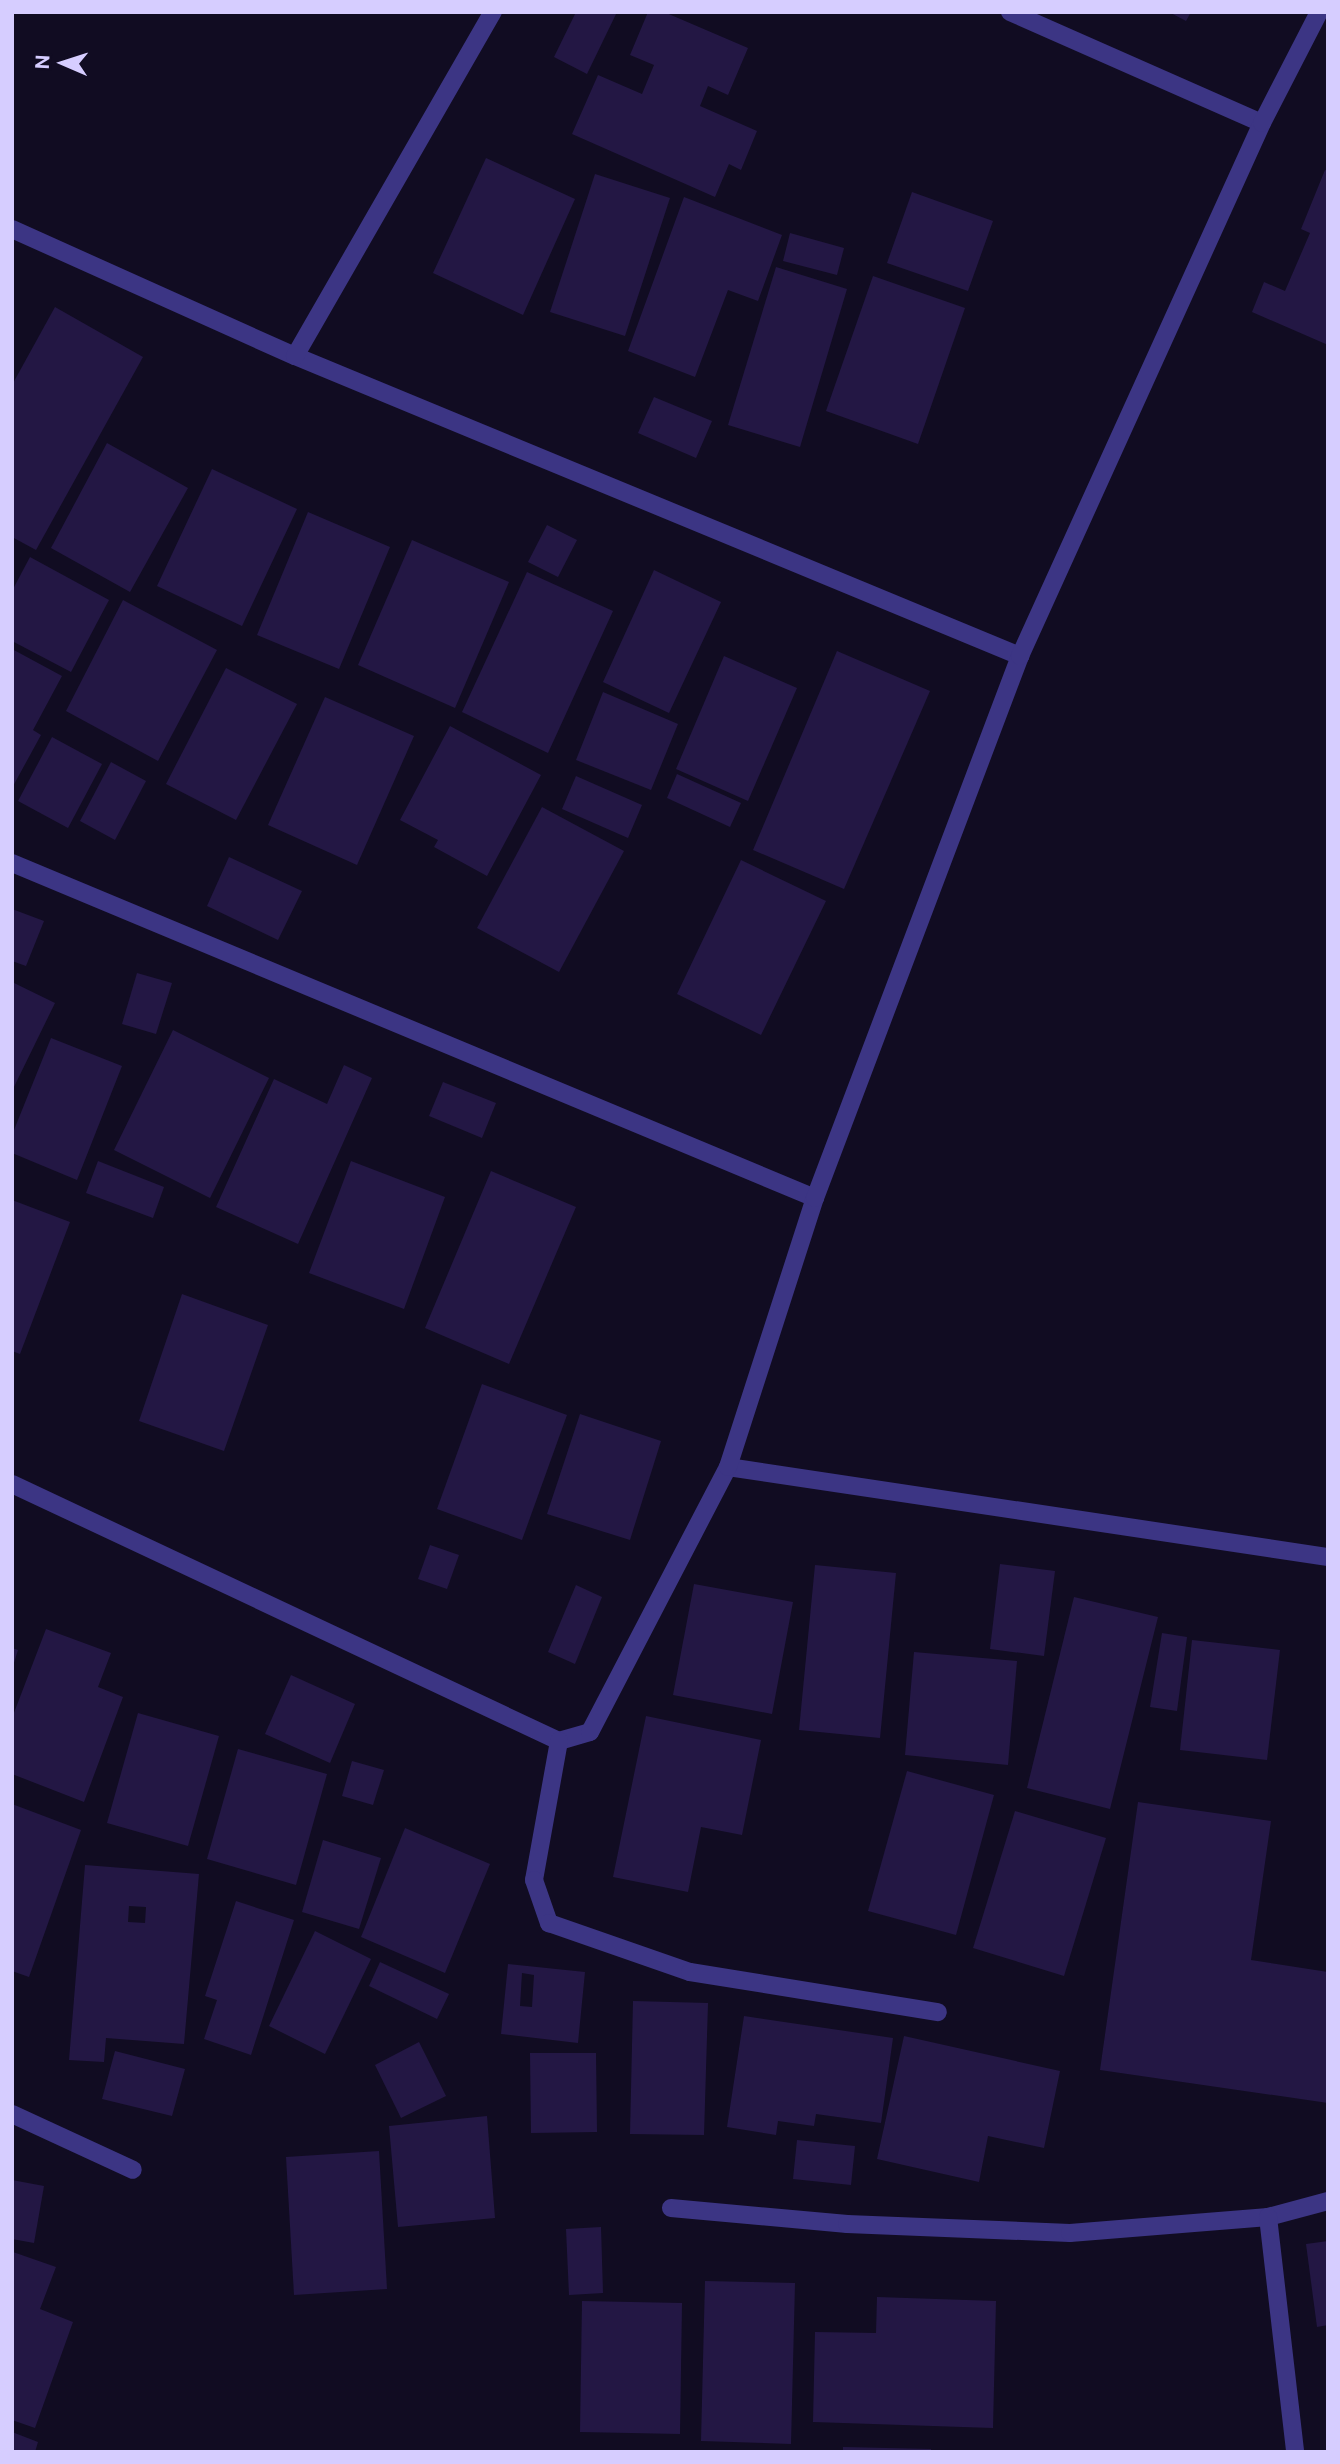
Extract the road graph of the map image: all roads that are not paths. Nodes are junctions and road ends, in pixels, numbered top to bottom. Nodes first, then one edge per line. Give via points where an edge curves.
1 (494, 12) edge
2 (1010, 12) edge
3 (1319, 12) edge
4 (1262, 124) junction
5 (12, 229) edge
6 (295, 355) junction
7 (1020, 656) junction
8 (12, 863) edge
9 (815, 1198) junction
10 (728, 1467) junction
11 (12, 1484) edge
12 (1328, 1557) edge
13 (559, 1741) junction
14 (938, 2012) dead end
15 (12, 2114) edge
16 (133, 2171) dead end
17 (1328, 2201) edge
18 (671, 2208) dead end
19 (1268, 2217) junction
20 (1295, 2452) edge

1 - 6 street
2 - 4 street
3 - 4 street
4 - 7 street
5 - 6 street
6 - 7 street
7 - 9 street
8 - 9 street
9 - 10 street
10 - 12 street
10 - 13 street via 590,1732
11 - 13 street
13 - 14 street via 534,1880 549,1923 690,1972
15 - 16 street
17 - 19 street
18 - 19 street via 847,2224 1070,2233
19 - 20 street

